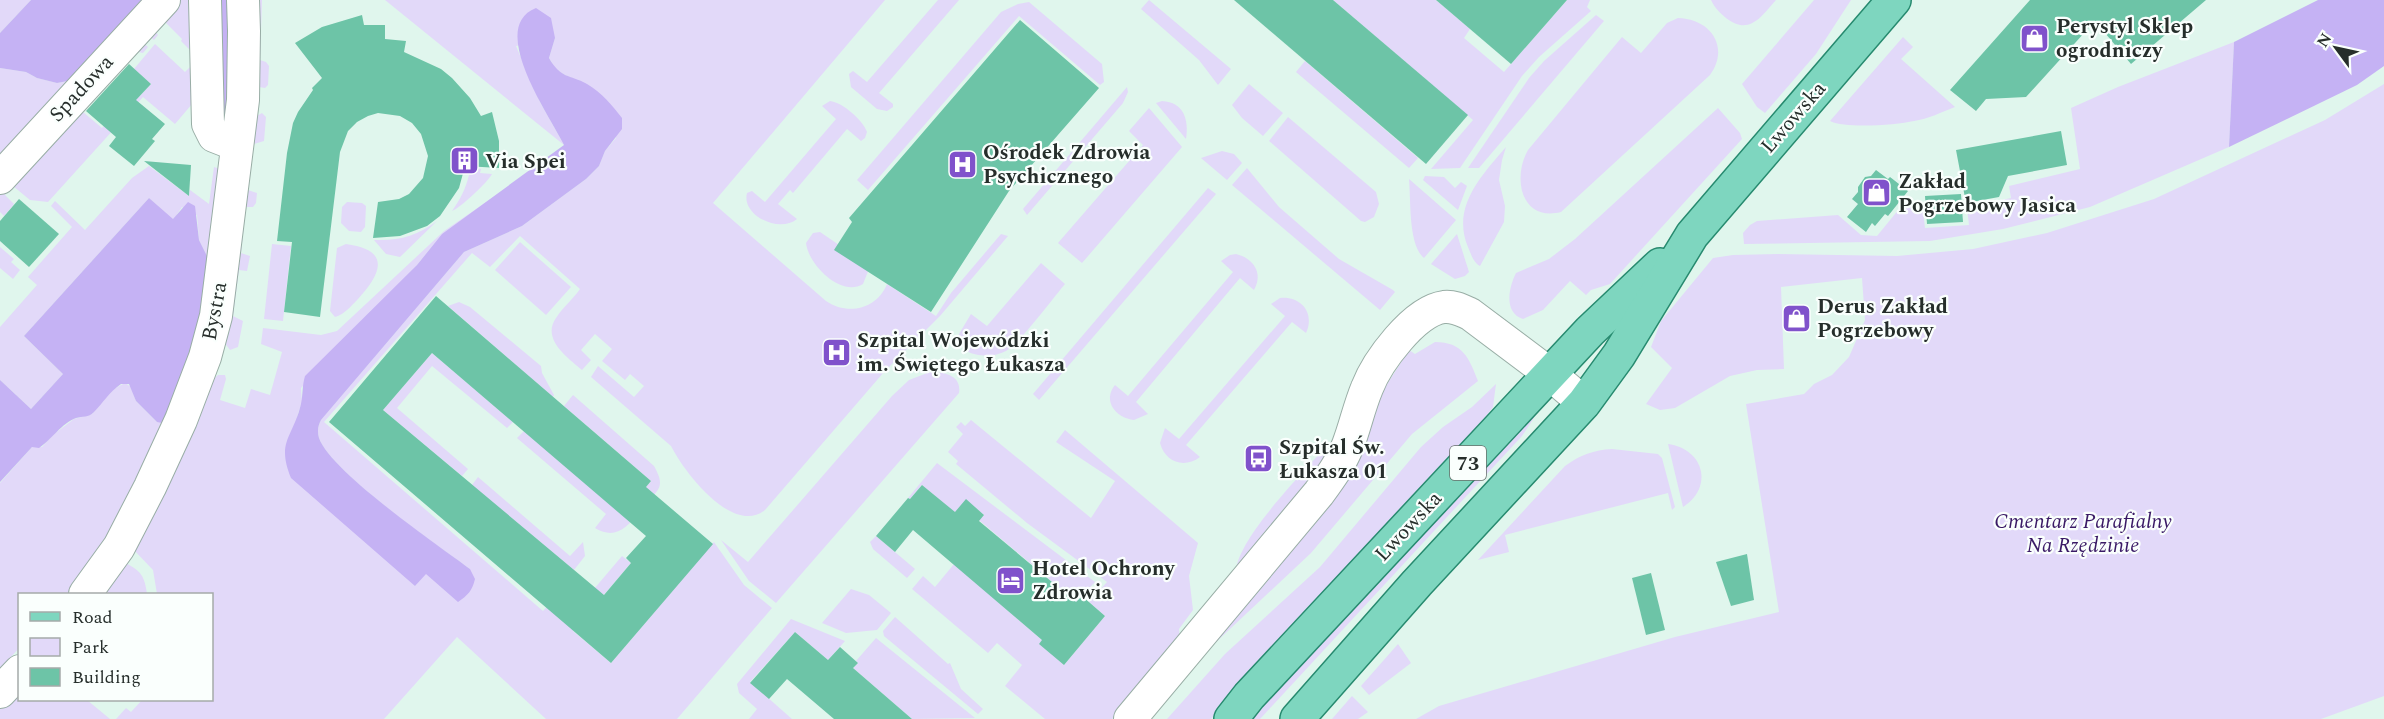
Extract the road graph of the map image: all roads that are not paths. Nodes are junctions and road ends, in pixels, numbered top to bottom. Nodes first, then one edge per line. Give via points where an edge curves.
1 (164, 0) edge
2 (205, 0) edge
3 (243, 0) edge
4 (1894, 0) edge
5 (237, 146) junction
6 (0, 178) edge
7 (1692, 235) junction
8 (1550, 374) junction
9 (1584, 403) junction
10 (86, 593) edge
11 (18, 673) edge
12 (0, 692) edge
13 (1130, 719) edge
14 (1231, 719) edge
15 (1297, 719) edge

1 - 6 street, Spadowa
2 - 5 street via 207,124 214,136
3 - 5 street, Bystra via 243,100
4 - 7 main road, Lwowska / 73
5 - 10 street, Bystra via 216,316 205,357 150,487 119,547
7 - 8 main road, Lwowska / 73
7 - 9 main road, Lwowska / 73
8 - 9 street
8 - 13 street via 1458,308 1438,308 1417,321 1376,370 1347,446 1320,493
8 - 14 main road, Lwowska / 73
9 - 15 main road, Lwowska / 73
11 - 12 street

